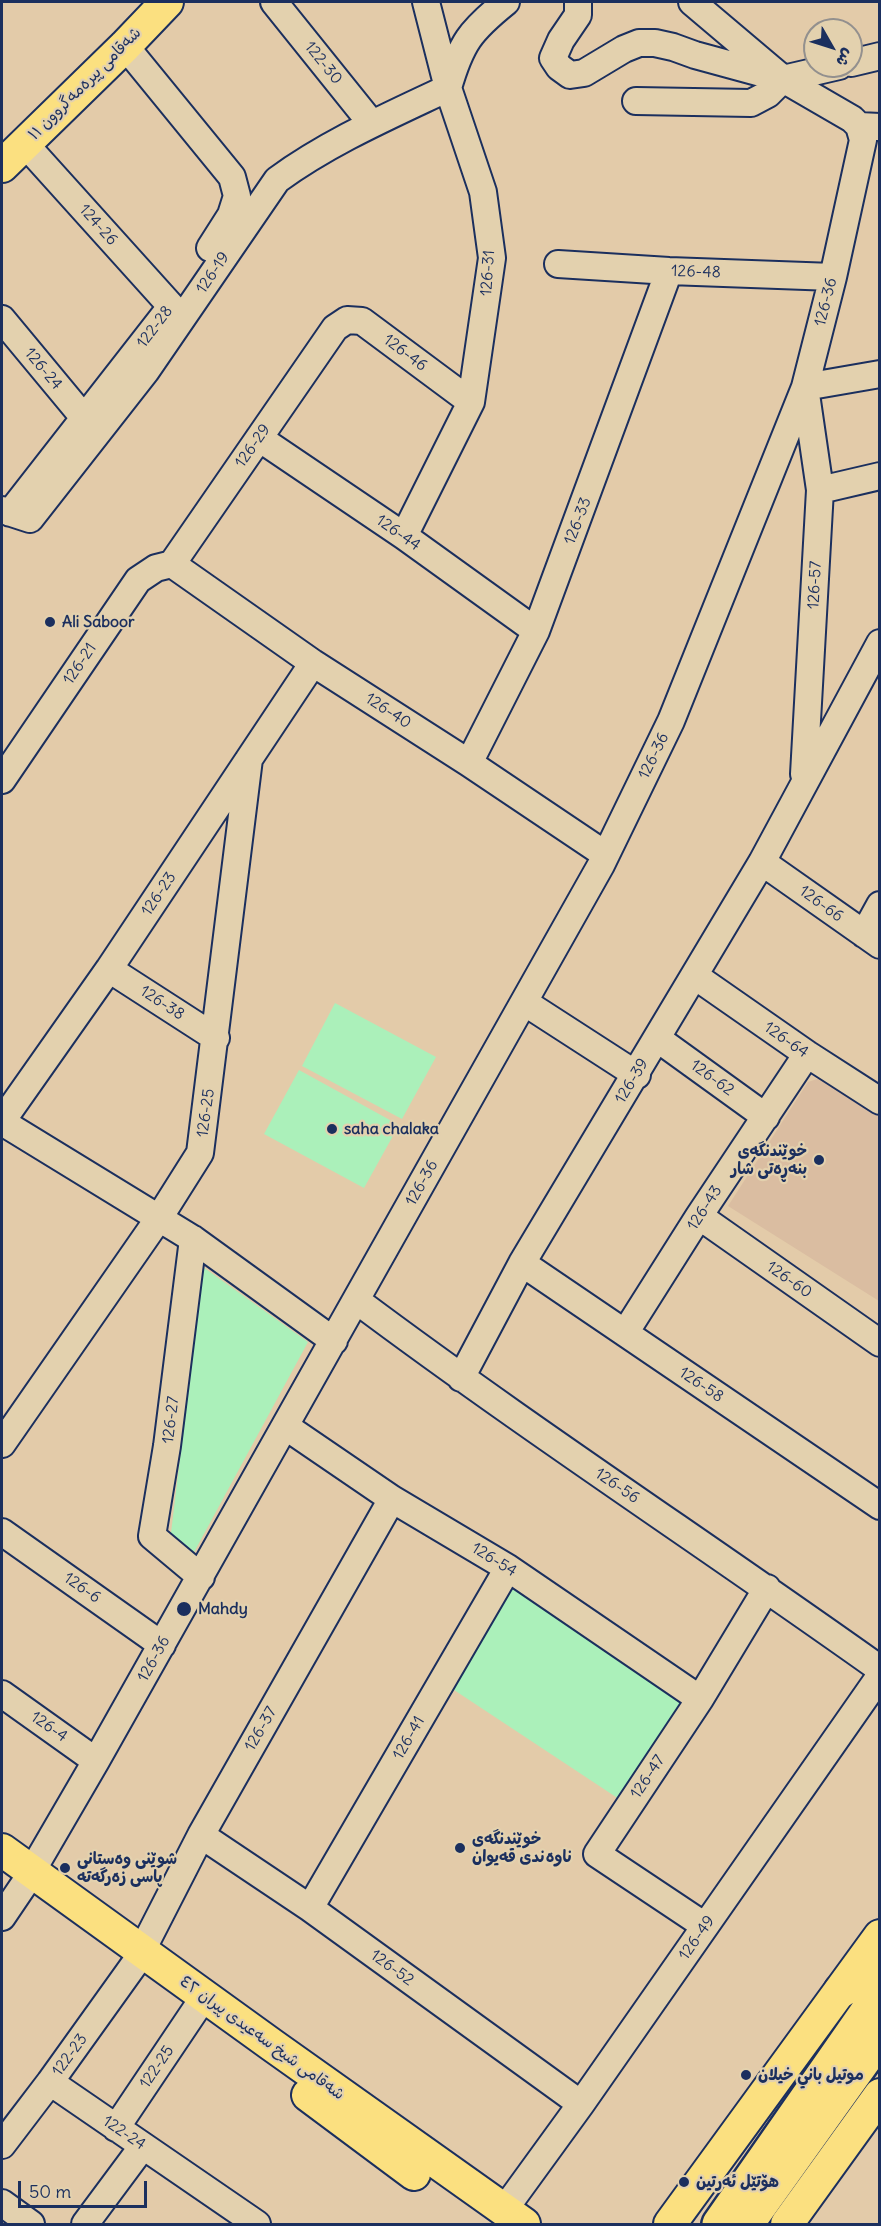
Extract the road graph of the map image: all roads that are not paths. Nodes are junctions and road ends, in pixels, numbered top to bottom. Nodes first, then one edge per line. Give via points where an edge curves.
1 (145, 2) edge
2 (166, 2) edge
3 (274, 2) edge
4 (426, 2) edge
5 (506, 2) edge
6 (578, 2) edge
7 (692, 2) edge
8 (125, 46) junction
9 (879, 56) edge
10 (863, 60) edge
11 (803, 74) edge
12 (783, 79) junction
13 (448, 88) junction
14 (636, 101) dead end
15 (372, 124) junction
16 (869, 127) edge
17 (13, 143) edge
18 (2, 166) edge
19 (558, 264) dead end
20 (669, 272) junction
21 (833, 277) junction
22 (171, 306) junction
23 (2, 319) edge
24 (335, 328) joint
25 (879, 374) edge
26 (805, 387) junction
27 (471, 402) junction
28 (85, 419) junction
29 (259, 438) junction
30 (879, 476) edge
31 (820, 490) junction
32 (14, 514) edge
33 (404, 536) junction
34 (171, 564) junction
35 (536, 631) junction
36 (879, 643) edge
37 (313, 663) junction
38 (249, 759) junction
39 (469, 763) junction
40 (2, 780) edge
41 (803, 784) junction
42 (606, 855) junction
43 (762, 862) junction
44 (879, 906) edge
45 (872, 940) edge
46 (109, 969) junction
47 (695, 976) junction
48 (524, 1002) junction
49 (216, 1038) junction
50 (658, 1039) junction
51 (807, 1054) junction
52 (637, 1074) junction
53 (879, 1101) edge
54 (766, 1117) junction
55 (2, 1121) edge
56 (699, 1216) junction
57 (159, 1218) junction
58 (193, 1239) junction
59 (522, 1263) junction
60 (356, 1300) junction
61 (625, 1333) junction
62 (334, 1341) junction
63 (879, 1344) edge
64 (461, 1378) junction
65 (285, 1426) junction
66 (2, 1444) edge
67 (392, 1499) junction
68 (879, 1506) edge
69 (2, 1532) edge
70 (508, 1568) junction
71 (201, 1577) junction
72 (767, 1588) junction
73 (162, 1645) junction
74 (879, 1669) edge
75 (879, 1676) edge
76 (2, 1694) edge
77 (700, 1698) junction
78 (96, 1761) junction
79 (201, 1835) junction
80 (2, 1850) edge
81 (19, 1873) edge
82 (310, 1908) junction
83 (2, 1917) edge
84 (705, 1926) junction
85 (879, 1936) edge
86 (139, 1956) junction
87 (879, 1965) edge
88 (841, 1991) junction
89 (879, 1993) edge
90 (198, 2006) junction
91 (879, 2038) edge
92 (269, 2050) junction
93 (50, 2082) junction
94 (879, 2095) edge
95 (581, 2104) junction
96 (116, 2128) junction
97 (2, 2145) edge
98 (143, 2146) junction
99 (815, 2185) junction
100 (2, 2204) edge
101 (515, 2216) edge
102 (31, 2224) edge
103 (86, 2224) edge
104 (257, 2224) edge
105 (486, 2224) edge
106 (549, 2224) edge
107 (670, 2224) edge
108 (719, 2224) edge
109 (747, 2224) edge
110 (788, 2224) edge
111 (807, 2224) edge

1 - 17 main road, شەقامی پیرەمەگروون ١١
2 - 8 main road, شەقامی پیرەمەگروون ١١
3 - 15 street, 122-30
4 - 13 street, 126-31
5 - 13 street via 477,25 465,42
6 - 12 street via 578,15 553,58 570,75 584,73 639,43 655,43
7 - 12 street
8 - 17 main road, شەقامی پیرەمەگروون ١١
8 - 22 street, 122-28 via 232,177 237,196 231,215
9 - 10 street
11 - 12 street
12 - 14 street via 751,103
12 - 16 street
13 - 15 street, 126-19
13 - 27 street, 126-31 via 483,192 492,258
15 - 32 street, 126-19 via 277,180 146,372
16 - 21 street, 126-36
17 - 18 main road, شەقامی پیرەمەگروون ١١
17 - 22 street, 124-26
19 - 20 street, 126-48
20 - 21 street, 126-48
20 - 35 street, 126-33
21 - 26 street, 126-36
22 - 28 street, 122-28
23 - 28 street, 126-24
24 - 27 street, 126-46 via 347,320 362,321
24 - 29 street, 126-29
25 - 26 street
26 - 31 street, 126-57
26 - 42 street, 126-36 via 671,721
27 - 33 street, 126-31
28 - 32 street, 122-28
29 - 33 street, 126-44
29 - 34 street, 126-29
30 - 31 street
31 - 41 street, 126-57
33 - 35 street, 126-44
34 - 37 street, 126-40
34 - 40 street, 126-21 via 138,580
35 - 39 street, 126-33
36 - 41 street, 126-39
37 - 38 street, 126-23
37 - 39 street, 126-40
38 - 46 street, 126-23
38 - 49 street, 126-25
39 - 42 street, 126-40
41 - 43 street, 126-39
42 - 48 street, 126-36
43 - 45 street, 126-66
43 - 47 street, 126-39
44 - 45 street
46 - 49 street, 126-38
46 - 55 street, 126-23
47 - 50 street, 126-39
47 - 51 street, 126-64
48 - 52 street
48 - 60 street, 126-36
49 - 57 street, 126-25 via 200,1153
50 - 52 street, 126-39
50 - 54 street, 126-62
51 - 53 street, 126-64
51 - 54 street, 126-43
52 - 59 street, 126-39
54 - 56 street, 126-43
55 - 57 street
56 - 61 street, 126-43
56 - 63 street, 126-60
57 - 58 street
57 - 66 street, 126-25
58 - 62 street
58 - 71 street, 126-27 via 152,1536
59 - 61 street, 126-58
59 - 64 street, 126-39
60 - 62 street, 126-36
60 - 64 street, 126-56
61 - 68 street, 126-58
62 - 65 street, 126-36
64 - 72 street, 126-56
65 - 67 street, 126-54
65 - 71 street, 126-36
67 - 70 street, 126-54
67 - 79 street, 126-37
69 - 73 street, 126-6
70 - 77 street, 126-54
70 - 82 street, 126-41
71 - 73 street, 126-36
72 - 74 street, 126-56
72 - 77 street, 126-47
73 - 78 street, 126-36
75 - 84 street, 126-49
76 - 78 street, 126-4
77 - 84 street, 126-47 via 597,1854
78 - 81 street, 126-36
79 - 82 street, 126-52
79 - 86 street, 126-37
80 - 81 main road, شەقامی شیخ سەعیدی پیران ٤٢
81 - 83 street, 126-36
81 - 86 main road, شەقامی شیخ سەعیدی پیران ٤٢
82 - 95 street, 126-52
84 - 95 street, 126-49
85 - 88 main road
86 - 90 main road, شەقامی شیخ سەعیدی پیران ٤٢
86 - 92 main road, شەقامی شیخ سەعیدی پیران ٤٢
86 - 93 street, 122-23
87 - 88 highway
88 - 107 main road
89 - 108 highway
90 - 92 main road, شەقامی شیخ سەعیدی پیران ٤٢
90 - 96 street, 122-25
91 - 109 highway
92 - 101 main road, شەقامی شیخ سەعیدی پیران ٤٢
92 - 105 main road via 327,2111
93 - 96 street, 122-24
93 - 97 street, 122-23
94 - 99 main road
95 - 101 street, 126-49
96 - 98 street, 122-24
98 - 103 street
98 - 104 street, 122-24
99 - 110 main road
99 - 111 main road
100 - 102 street
101 - 106 main road, شەقامی شیخ سەعیدی پیران ٤٢

